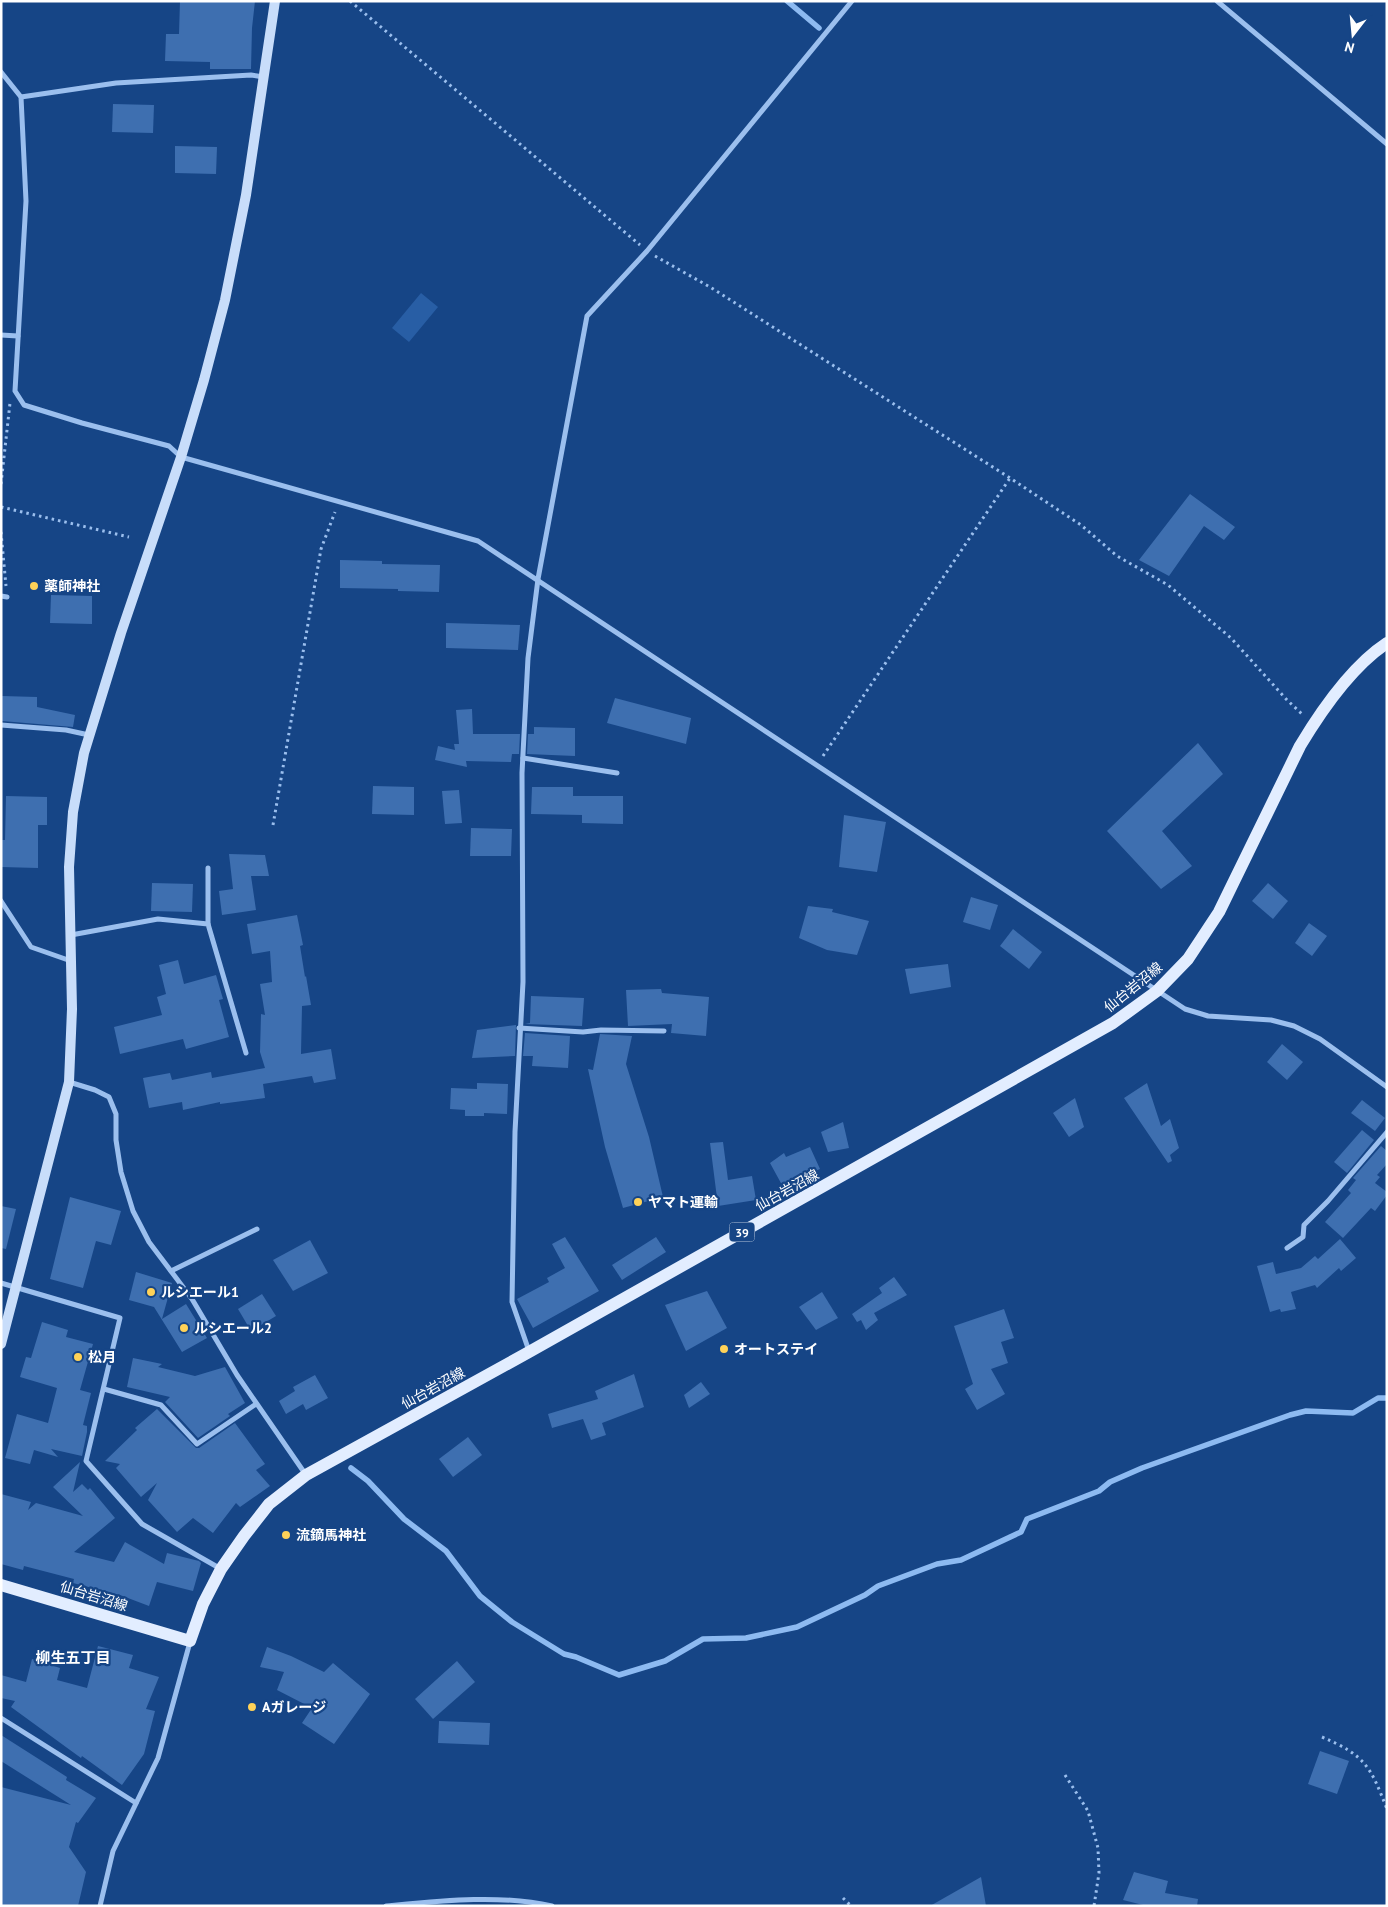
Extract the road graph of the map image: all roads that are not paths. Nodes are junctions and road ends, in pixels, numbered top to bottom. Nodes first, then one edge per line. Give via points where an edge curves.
1 (275, 1) edge
2 (852, 1) edge
3 (1216, 1) edge
4 (1, 72) edge
5 (264, 77) junction
6 (21, 97) junction
7 (1387, 144) edge
8 (1, 335) edge
9 (18, 336) junction
10 (181, 456) junction
11 (538, 579) junction
12 (1387, 643) edge
13 (1, 725) edge
14 (89, 735) junction
15 (523, 758) junction
16 (617, 773) dead end
17 (208, 868) dead end
18 (1, 901) edge
19 (208, 924) junction
20 (71, 935) junction
21 (71, 961) junction
22 (1157, 991) junction
23 (519, 1028) junction
24 (664, 1031) dead end
25 (246, 1053) dead end
26 (69, 1082) junction
27 (1387, 1087) edge
28 (1387, 1132) edge
29 (257, 1229) dead end
30 (1286, 1248) dead end
31 (171, 1271) junction
32 (1, 1283) edge
33 (17, 1287) junction
34 (1, 1344) edge
35 (529, 1352) junction
36 (104, 1389) junction
37 (256, 1404) junction
38 (306, 1475) junction
39 (221, 1569) junction
40 (1, 1584) edge
41 (190, 1641) junction
42 (1, 1718) edge
43 (136, 1803) junction
44 (100, 1906) edge
45 (386, 1906) edge
46 (552, 1906) edge

1 - 5 street
2 - 11 street via 646,251 587,316
3 - 7 street
4 - 6 street
5 - 6 street via 250,75 116,83
5 - 10 street via 246,195 225,300
6 - 9 street via 26,201
8 - 9 street
9 - 10 street via 15,391 24,405 169,446
10 - 11 street via 478,541
10 - 14 street
11 - 15 street via 528,658
11 - 22 street
12 - 22 main road, 仙台岩沼線 / 39 via 1342,686 1313,724 1219,912 1188,959
13 - 14 street
14 - 20 street via 73,812 69,867
15 - 16 street
15 - 23 street via 523,982
17 - 19 street
18 - 21 street via 31,947
19 - 20 street via 158,918
19 - 25 street
20 - 21 street
21 - 26 street
22 - 27 street via 1184,1009 1208,1016 1271,1020 1294,1026 1320,1039
22 - 35 main road, 仙台岩沼線 / 39 via 1106,1028
23 - 24 street via 583,1032
23 - 35 street via 512,1302
26 - 31 street via 109,1097 116,1114 121,1172 133,1210 149,1242
26 - 33 street
28 - 30 street via 1304,1225 1303,1237
29 - 31 street
31 - 37 street via 192,1299
32 - 33 street
33 - 34 street
33 - 36 street via 120,1318
35 - 38 main road, 仙台岩沼線 / 39
36 - 37 street via 161,1406 197,1444
36 - 39 street via 86,1461 142,1524
37 - 38 street
38 - 39 main road, 仙台岩沼線 / 39 via 269,1504
39 - 41 main road, 仙台岩沼線 / 39
40 - 41 main road, 仙台岩沼線
41 - 43 street via 158,1758
42 - 43 street
43 - 44 street via 112,1851
45 - 46 street via 478,1900 535,1902

